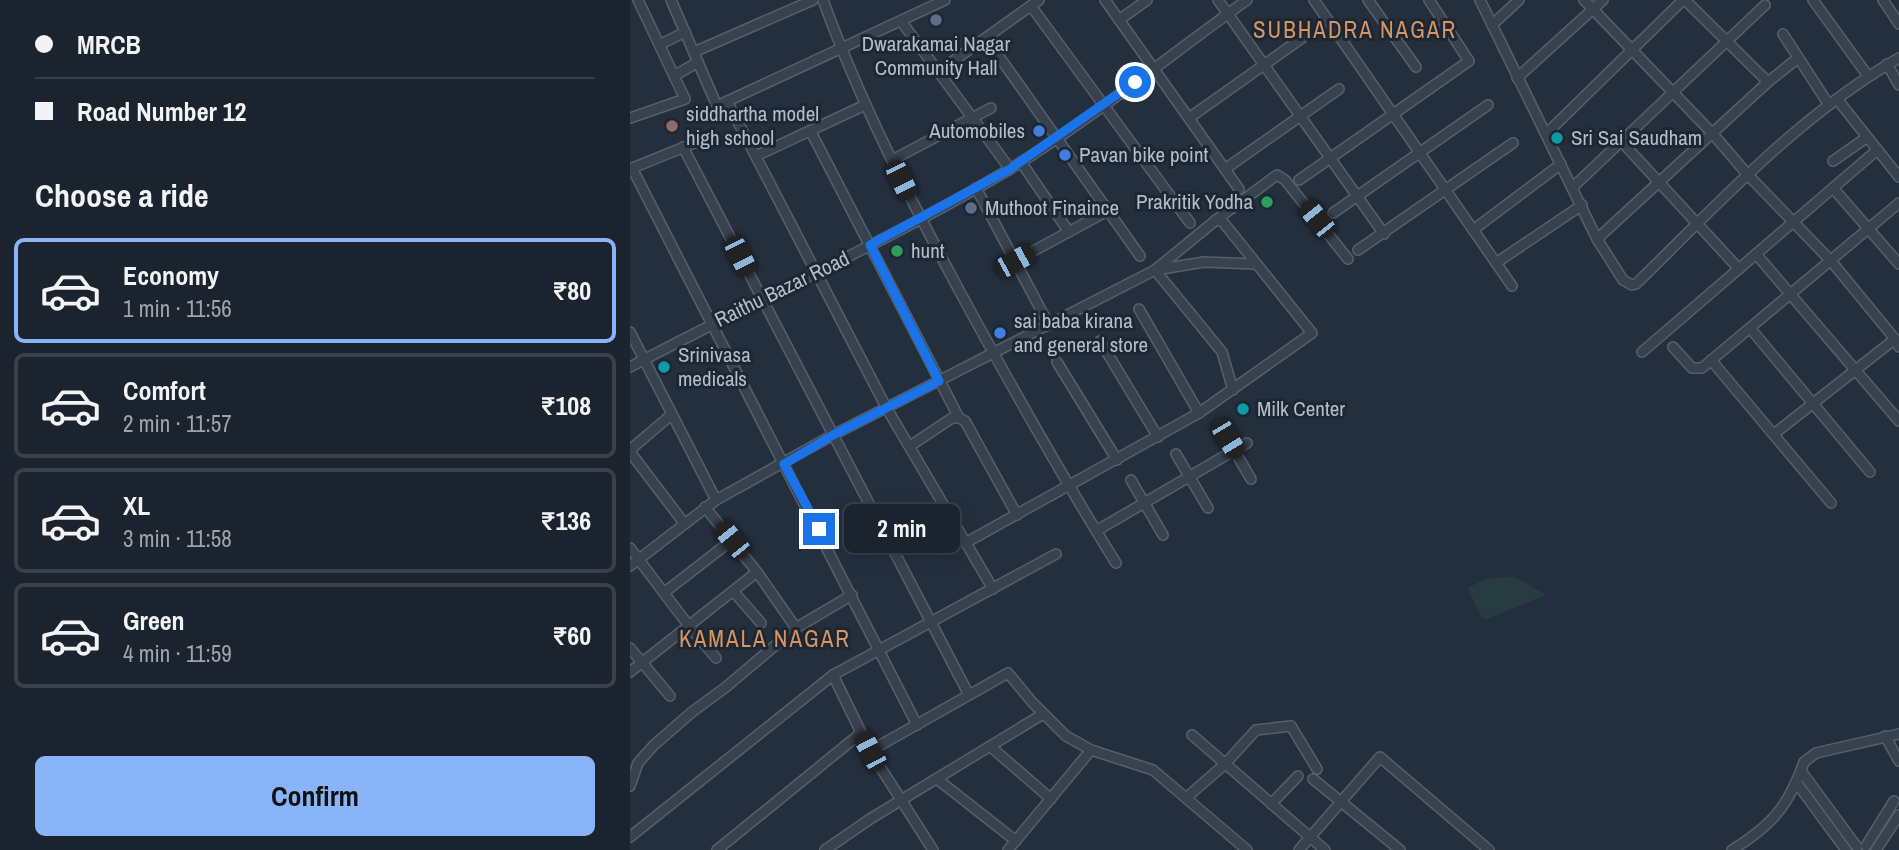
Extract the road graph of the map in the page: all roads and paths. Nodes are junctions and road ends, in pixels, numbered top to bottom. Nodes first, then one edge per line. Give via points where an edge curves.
1 (813, 0) edge
2 (823, 0) edge
3 (945, 0) edge
4 (1105, 0) edge
5 (1147, 0) edge
6 (1218, 0) edge
7 (1247, 0) edge
8 (1314, 0) edge
9 (1368, 0) edge
10 (1429, 0) edge
11 (1480, 0) edge
12 (1519, 0) edge
13 (1584, 0) edge
14 (1603, 0) edge
15 (1684, 0) edge
16 (1813, 0) edge
17 (1883, 0) edge
18 (675, 1) edge
19 (639, 2) edge
20 (1035, 3) edge
21 (1765, 5) dead end
22 (630, 7) edge
23 (1593, 9) junction
24 (1228, 13) junction
25 (1119, 20) junction
26 (901, 21) junction
27 (1899, 24) edge
28 (1492, 25) junction
29 (685, 32) junction
30 (1783, 34) dead end
31 (986, 38) junction
32 (1302, 38) dead end
33 (1725, 40) junction
34 (661, 44) junction
35 (842, 50) junction
36 (1631, 50) junction
37 (694, 52) junction
38 (1798, 58) junction
39 (1899, 58) edge
40 (698, 62) junction
41 (1264, 64) junction
42 (1887, 64) junction
43 (1416, 67) dead end
44 (1152, 68) junction
45 (939, 71) junction
46 (674, 76) junction
47 (1868, 76) junction
48 (1517, 78) junction
49 (1768, 82) junction
50 (1899, 85) edge
51 (1339, 89) dead end
52 (1673, 92) junction
53 (727, 101) junction
54 (1833, 102) junction
55 (865, 105) junction
56 (1103, 105) junction
57 (1488, 105) dead end
58 (630, 107) edge
59 (991, 108) dead end
60 (1393, 114) junction
61 (1300, 115) junction
62 (632, 118) edge
63 (1189, 118) junction
64 (974, 119) junction
65 (811, 132) junction
66 (1713, 133) junction
67 (1546, 134) junction
68 (709, 137) dead end
69 (1057, 137) junction
70 (1866, 138) junction
71 (1621, 141) junction
72 (1513, 143) dead end
73 (683, 148) junction
74 (1876, 151) junction
75 (1420, 153) junction
76 (756, 156) junction
77 (1330, 158) junction
78 (892, 160) junction
79 (1833, 161) dead end
80 (1020, 162) junction
81 (1561, 164) junction
82 (631, 169) edge
83 (1010, 169) junction
84 (1225, 169) junction
85 (1748, 175) junction
86 (1899, 177) edge
87 (1299, 180) dead end
88 (1660, 182) junction
89 (1573, 187) junction
90 (976, 188) junction
91 (1239, 188) dead end
92 (1833, 188) junction
93 (1446, 191) junction
94 (1357, 197) junction
95 (1899, 203) edge
96 (1582, 205) junction
97 (1109, 210) junction
98 (1334, 213) dead end
99 (920, 218) junction
100 (1216, 220) junction
101 (1792, 221) junction
102 (1190, 223) dead end
103 (1698, 224) junction
104 (1868, 229) junction
105 (1473, 230) junction
106 (1069, 232) junction
107 (1384, 234) junction
108 (1597, 239) junction
109 (870, 245) junction
110 (1358, 250) dead end
111 (1756, 254) junction
112 (1140, 256) dead end
113 (1348, 259) dead end
114 (1015, 261) junction
115 (1830, 261) junction
116 (1496, 263) junction
117 (1256, 264) junction
118 (1899, 264) edge
119 (1739, 269) junction
120 (1155, 270) junction
121 (816, 273) junction
122 (1512, 286) dead end
123 (1790, 295) junction
124 (762, 299) junction
125 (1139, 309) dead end
126 (710, 324) junction
127 (1049, 325) junction
128 (1750, 328) junction
129 (630, 332) edge
130 (1100, 341) dead end
131 (1897, 343) edge
132 (1673, 347) dead end
133 (1642, 352) dead end
134 (993, 353) junction
135 (643, 359) junction
136 (1711, 360) junction
137 (1057, 362) dead end
138 (630, 367) edge
139 (1856, 370) junction
140 (939, 381) junction
141 (1233, 390) junction
142 (1813, 404) junction
143 (886, 407) junction
144 (1199, 413) junction
145 (671, 415) junction
146 (959, 418) junction
147 (1899, 421) edge
148 (1220, 426) dead end
149 (1774, 434) junction
150 (833, 435) junction
151 (1158, 437) junction
152 (1247, 443) dead end
153 (910, 446) junction
154 (630, 451) edge
155 (1235, 451) junction
156 (1176, 454) dead end
157 (1117, 460) junction
158 (784, 464) junction
159 (1870, 472) dead end
160 (1190, 477) junction
161 (1251, 479) dead end
162 (1131, 480) dead end
163 (1069, 487) junction
164 (716, 500) junction
165 (1144, 503) junction
166 (1831, 503) dead end
167 (705, 507) junction
168 (1208, 508) dead end
169 (1017, 515) junction
170 (684, 523) junction
171 (1096, 531) junction
172 (1163, 535) dead end
173 (732, 540) junction
174 (967, 542) junction
175 (630, 548) edge
176 (1056, 554) dead end
177 (639, 559) junction
178 (1116, 563) dead end
179 (630, 566) edge
180 (757, 572) junction
181 (993, 589) junction
182 (733, 591) junction
183 (665, 592) junction
184 (852, 594) junction
185 (761, 623) dead end
186 (932, 623) junction
187 (689, 626) junction
188 (796, 628) junction
189 (630, 648) edge
190 (880, 651) junction
191 (716, 658) dead end
192 (642, 663) junction
193 (630, 672) edge
194 (833, 675) junction
195 (969, 695) junction
196 (670, 696) dead end
197 (1043, 714) junction
198 (917, 724) junction
199 (861, 733) junction
200 (1899, 734) edge
201 (1192, 735) dead end
202 (1885, 736) junction
203 (991, 747) junction
204 (1091, 750) junction
205 (870, 751) junction
206 (1899, 761) edge
207 (1225, 764) junction
208 (1801, 771) junction
209 (1298, 776) dead end
210 (937, 779) junction
211 (1796, 782) junction
212 (630, 786) edge
213 (1186, 798) junction
214 (1051, 799) junction
215 (901, 800) junction
216 (1894, 801) dead end
217 (1341, 802) junction
218 (1271, 804) junction
219 (1899, 815) edge
220 (630, 836) edge
221 (1310, 838) junction
222 (1016, 841) junction
223 (1749, 845) edge
224 (1483, 848) edge
225 (931, 849) edge
226 (1865, 849) edge
227 (717, 850) edge
228 (825, 850) edge
229 (1008, 850) edge
230 (1247, 850) edge
231 (1300, 850) edge
232 (1325, 850) edge
233 (1400, 850) edge
234 (1732, 850) edge
235 (1846, 850) edge

1 - 37 street
2 - 35 street
3 - 26 street
4 - 25 street
5 - 25 street
6 - 24 street
7 - 24 street, Raithu Bazar Road
8 - 60 street
9 - 43 street
10 - 60 street via 1469,61
11 - 28 street
12 - 28 street
13 - 23 street
14 - 23 street
15 - 33 street
15 - 36 street
16 - 47 street
17 - 27 street
18 - 29 street
19 - 22 street
19 - 34 street
20 - 31 street
20 - 56 street
21 - 33 street
23 - 36 street
23 - 48 street
24 - 41 street
24 - 44 street, Raithu Bazar Road
25 - 44 street
26 - 35 street
26 - 45 street
28 - 48 street
29 - 34 street
29 - 37 street
30 - 38 street
31 - 45 street
31 - 69 street
32 - 41 street
33 - 49 street
33 - 52 street
34 - 46 street
35 - 53 street
35 - 55 street
36 - 52 street
36 - 67 street
37 - 40 street
38 - 49 street
38 - 54 street
39 - 42 street
40 - 46 street
40 - 53 street via 717,106
41 - 61 street
41 - 63 street
42 - 47 street
42 - 50 street
44 - 56 street, Raithu Bazar Road
44 - 63 street
45 - 64 street
46 - 62 street via 685,99
47 - 54 street
48 - 67 street
49 - 66 street
51 - 61 street
52 - 66 street
52 - 71 street
53 - 76 street
54 - 70 street
54 - 85 street
55 - 65 street
55 - 78 street
56 - 69 street, Raithu Bazar Road
56 - 102 street
57 - 75 street
58 - 62 street
59 - 64 street
60 - 75 street
60 - 77 street
61 - 77 street
61 - 84 street
63 - 84 street
64 - 78 street
64 - 83 street
65 - 76 street
65 - 109 street
66 - 85 street
66 - 88 street
67 - 81 street
68 - 73 street
69 - 80 street, Raithu Bazar Road
69 - 97 street
70 - 74 street
70 - 79 street
71 - 88 street
71 - 89 street
72 - 93 street
73 - 82 street
73 - 124 street
74 - 86 street
74 - 92 street
75 - 93 street
75 - 94 street
76 - 121 street
77 - 87 street
77 - 94 street
78 - 99 street
80 - 83 street, Raithu Bazar Road
80 - 106 street
81 - 89 street
81 - 105 street
82 - 126 street
83 - 90 street, Raithu Bazar Road
84 - 91 street
85 - 101 street
85 - 103 street
88 - 103 street
88 - 108 street
89 - 96 street
90 - 99 street, Raithu Bazar Road
90 - 114 street
92 - 101 street
92 - 104 street
93 - 105 street
93 - 107 street
94 - 98 street
94 - 107 street
95 - 104 street
96 - 108 street
96 - 116 street
97 - 106 street
97 - 112 street
99 - 109 street, Raithu Bazar Road
99 - 134 street
100 - 113 street via 1277,175
100 - 117 street via 1223,222
100 - 120 street
101 - 111 street
101 - 115 street
103 - 108 street via 1632,285 1623,280
103 - 119 street
104 - 115 street
104 - 118 street
105 - 116 street
106 - 114 street
107 - 110 street
109 - 121 street, Raithu Bazar Road
109 - 140 street
111 - 119 street
111 - 123 street
114 - 127 street
115 - 123 street
115 - 131 street
116 - 122 street
117 - 120 street via 1204,262
117 - 141 street via 1312,333
119 - 133 street
120 - 127 street
120 - 141 street via 1222,352
121 - 124 street, Raithu Bazar Road
121 - 143 street
123 - 128 street
123 - 139 street
124 - 126 street, Raithu Bazar Road
124 - 150 street
125 - 144 street
126 - 135 street, Raithu Bazar Road
126 - 158 street
127 - 134 street
128 - 136 street
128 - 142 street
129 - 135 street
130 - 151 street
131 - 139 street
132 - 136 street via 1696,369
134 - 140 street
134 - 163 street
135 - 138 street, Raithu Bazar Road
135 - 145 street
136 - 149 street
137 - 157 street
139 - 142 street
139 - 147 street
140 - 143 street
140 - 146 street
141 - 144 street
142 - 149 street
142 - 159 street
143 - 150 street
143 - 153 street
144 - 151 street
145 - 154 street
145 - 164 street
146 - 153 street
146 - 169 street via 965,421
148 - 155 street
149 - 166 street
150 - 158 street
150 - 186 street
151 - 157 street
152 - 155 street
153 - 174 street
154 - 170 street
155 - 160 street
155 - 161 street
156 - 160 street
157 - 163 street
158 - 164 street
158 - 184 street
160 - 165 street
160 - 168 street
162 - 165 street
163 - 169 street
163 - 171 street
164 - 167 street
165 - 171 street
165 - 172 street
167 - 170 street
167 - 173 street
169 - 174 street
170 - 177 street
171 - 178 street
173 - 180 street
173 - 183 street
174 - 181 street
175 - 177 street
176 - 181 street
177 - 179 street
177 - 183 street
180 - 182 street
180 - 188 street
181 - 186 street
182 - 185 street
182 - 187 street
183 - 187 street
184 - 188 street
184 - 190 street
186 - 190 street
186 - 195 street
187 - 191 street
187 - 192 street
188 - 212 street via 654,744 638,763
189 - 192 street
190 - 194 street
190 - 198 street
192 - 193 street
192 - 196 street
194 - 199 street
194 - 220 street
195 - 197 street via 1007,673
195 - 198 street
197 - 203 street
197 - 204 street via 1066,736
198 - 205 street
199 - 205 street
199 - 227 street
200 - 202 street
201 - 207 street
202 - 206 street
202 - 208 street via 1816,753 1808,757
203 - 210 street
203 - 214 street
204 - 213 street via 1153,770
204 - 214 street
205 - 215 street
207 - 213 street
207 - 217 street via 1256,730 1291,726 1315,774
207 - 218 street
208 - 211 street
208 - 226 street
209 - 218 street
210 - 215 street
210 - 222 street
211 - 223 street via 1788,801
211 - 235 street
213 - 230 street
214 - 222 street
215 - 225 street
215 - 228 street
216 - 226 street
217 - 221 street
217 - 224 street via 1380,757
217 - 233 street
218 - 221 street
219 - 226 street
221 - 231 street
221 - 232 street
222 - 229 street
223 - 234 street

